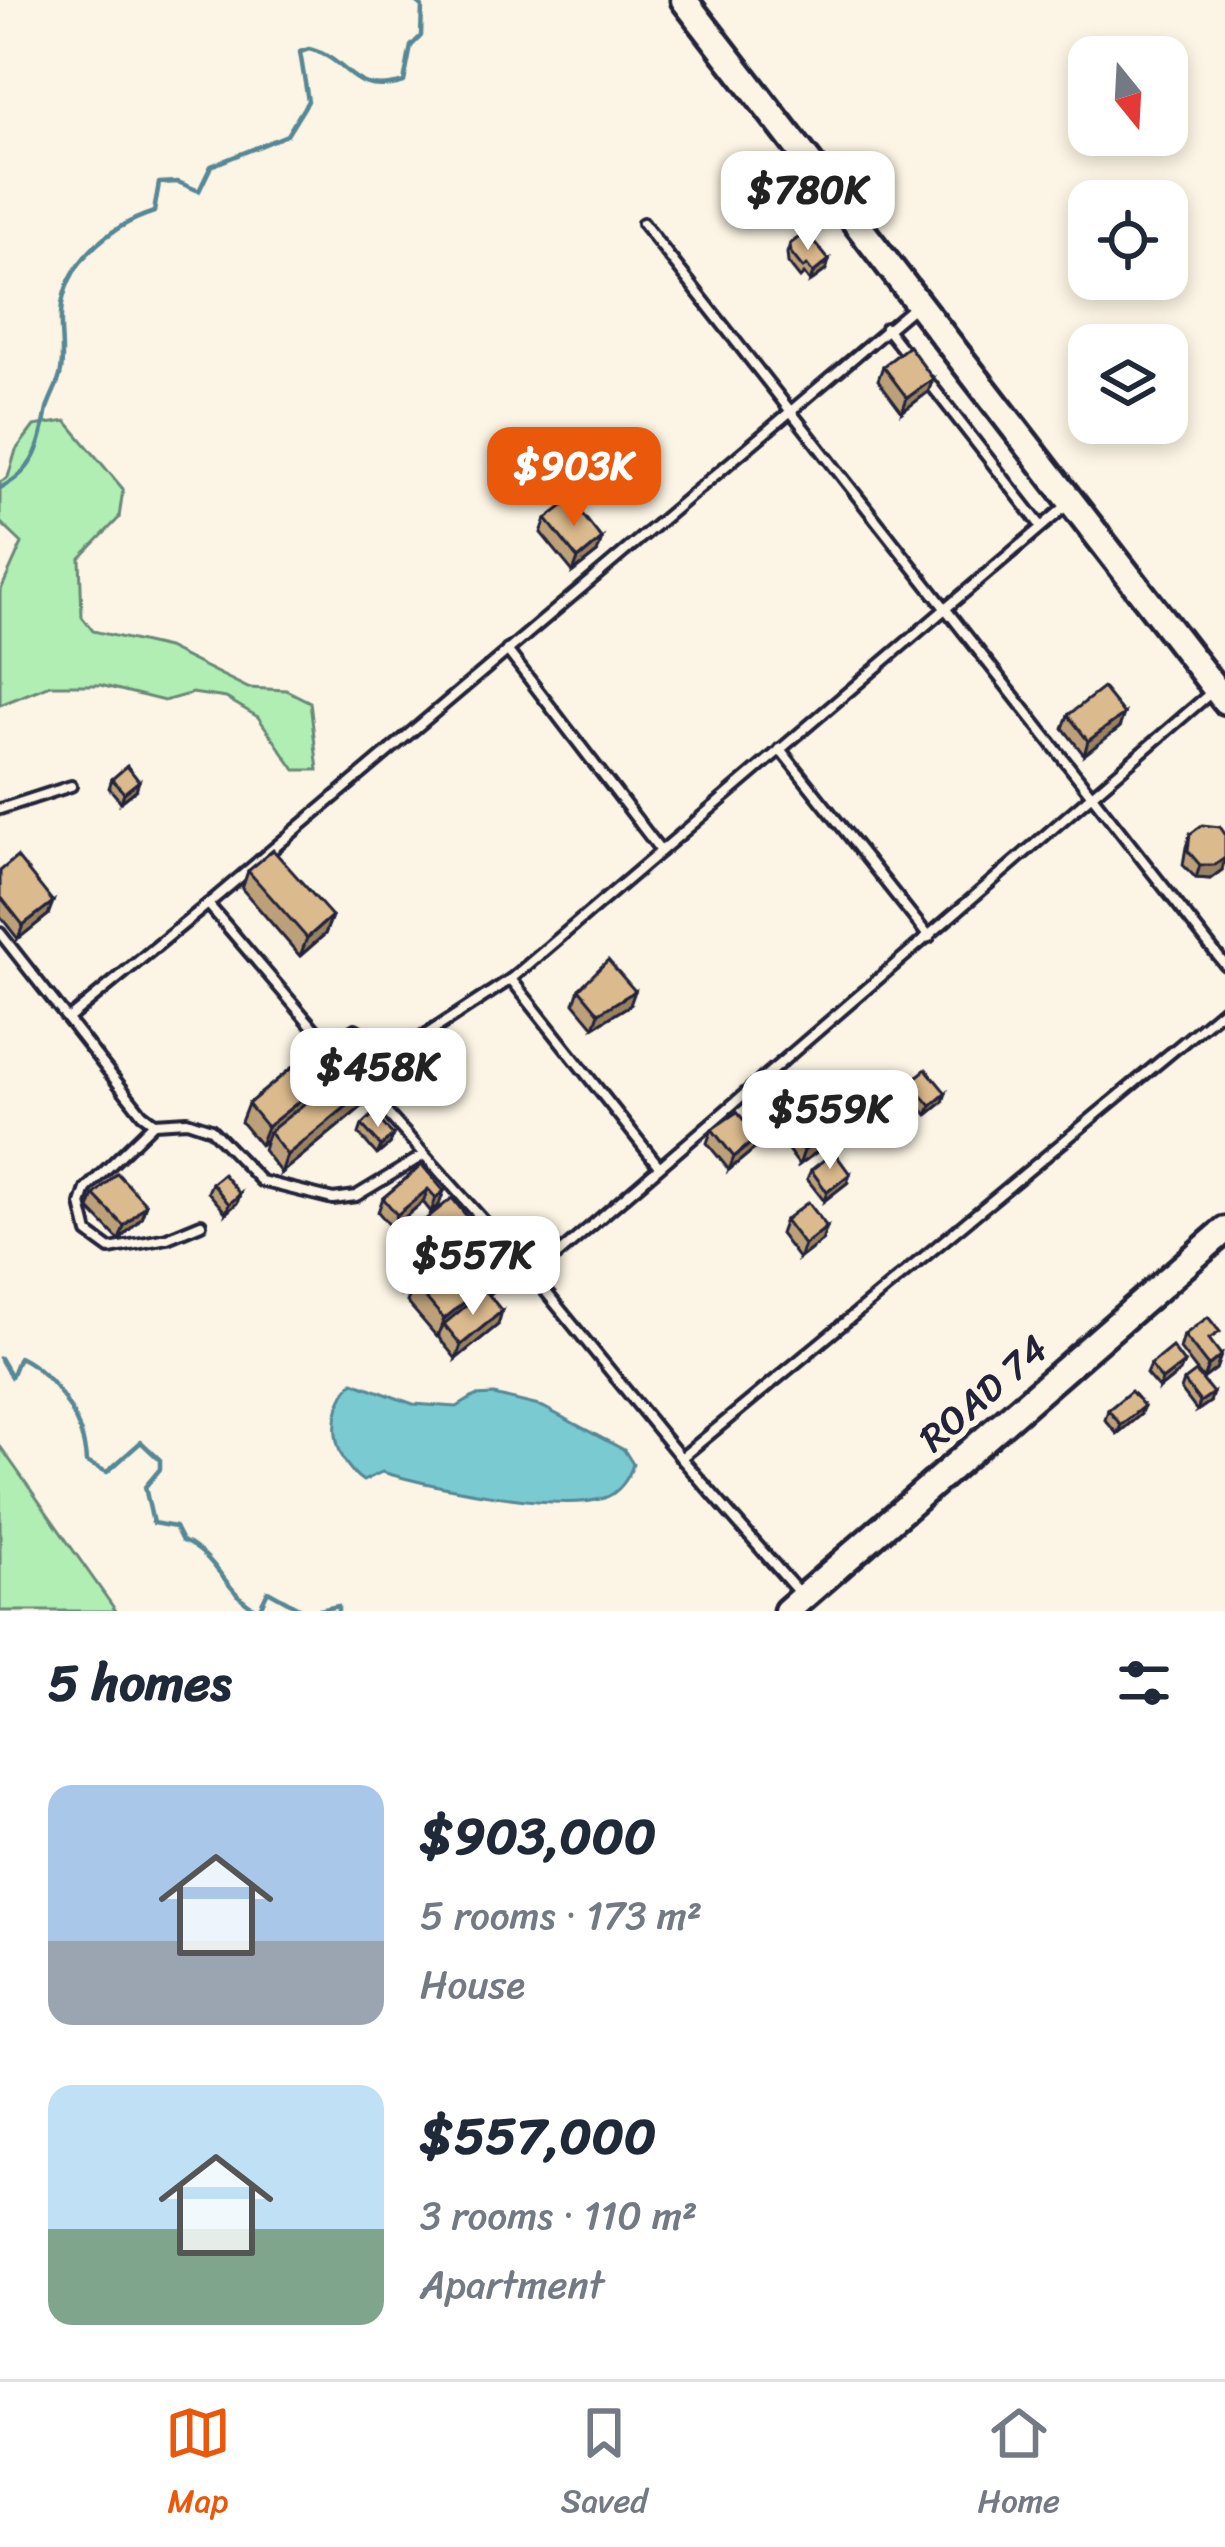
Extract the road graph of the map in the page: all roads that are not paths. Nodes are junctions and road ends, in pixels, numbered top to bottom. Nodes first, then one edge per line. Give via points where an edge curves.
1 (684, 0) edge
2 (643, 223) dead end
3 (918, 303) junction
4 (886, 328) junction
5 (790, 411) junction
6 (1072, 501) junction
7 (1041, 526) junction
8 (944, 609) junction
9 (507, 650) junction
10 (1220, 695) edge
11 (780, 749) junction
12 (71, 786) dead end
13 (1091, 797) junction
14 (0, 809) edge
15 (661, 851) junction
16 (208, 904) junction
17 (0, 933) edge
18 (929, 937) junction
19 (1225, 965) edge
20 (512, 979) junction
21 (1225, 1009) edge
22 (68, 1019) junction
23 (328, 1046) junction
24 (398, 1053) junction
25 (343, 1063) edge
26 (357, 1080) edge
27 (372, 1097) junction
28 (154, 1123) junction
29 (424, 1156) junction
30 (658, 1166) junction
31 (201, 1224) dead end
32 (1225, 1230) edge
33 (533, 1276) junction
34 (681, 1458) junction
35 (795, 1604) edge

1 - 3 main road
2 - 5 lane
3 - 4 lane
3 - 6 main road
4 - 5 lane
4 - 7 lane
5 - 8 lane
5 - 9 lane
6 - 7 lane
6 - 10 main road
7 - 8 lane
8 - 11 lane
8 - 13 lane
9 - 15 lane
9 - 16 lane
10 - 13 lane
11 - 15 lane
11 - 18 lane
12 - 14 lane
13 - 18 lane
13 - 19 lane
15 - 20 lane
16 - 22 lane
16 - 23 lane
17 - 22 lane
18 - 30 lane
20 - 24 lane
20 - 30 lane
21 - 34 lane
22 - 28 lane
23 - 24 lane via 355,1029
23 - 25 lane
24 - 27 lane
26 - 27 lane
27 - 29 lane
28 - 29 lane via 211,1129 261,1181 333,1199 356,1196
28 - 31 lane via 86,1190 88,1233 110,1249
29 - 33 lane
30 - 33 lane
32 - 35 main road, ROAD 74
33 - 34 lane
34 - 35 lane

